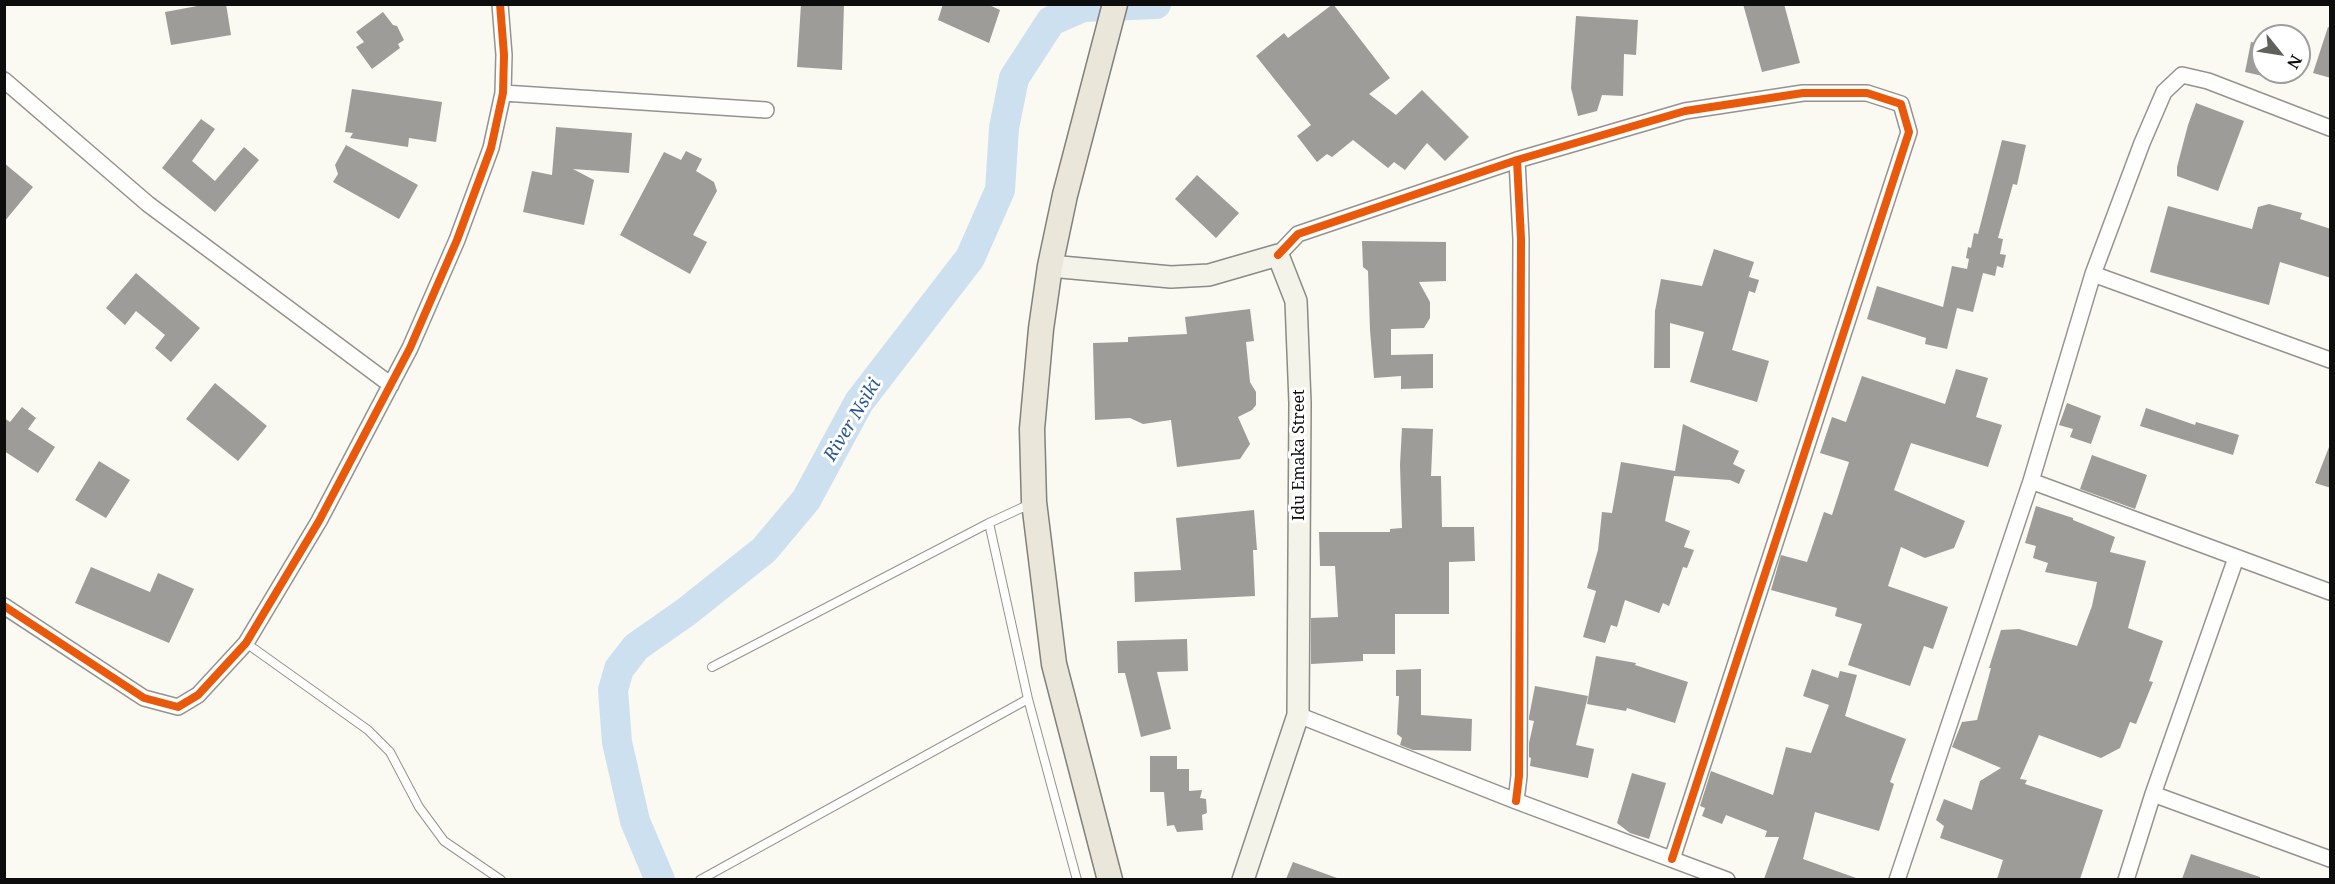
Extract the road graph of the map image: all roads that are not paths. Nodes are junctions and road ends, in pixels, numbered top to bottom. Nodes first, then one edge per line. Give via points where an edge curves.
1 (500, 4) edge
2 (1115, 4) edge
3 (4, 80) edge
4 (503, 93) junction
5 (766, 110) dead end
6 (2331, 128) edge
7 (1517, 160) junction
8 (1278, 255) junction
9 (1050, 266) junction
10 (2093, 274) junction
11 (2331, 360) edge
12 (391, 385) junction
13 (2031, 481) junction
14 (1034, 502) junction
15 (989, 523) junction
16 (2235, 558) junction
17 (2331, 592) edge
18 (4, 606) edge
19 (246, 643) junction
20 (712, 667) dead end
21 (1028, 699) junction
22 (1298, 715) junction
23 (2153, 794) junction
24 (1516, 801) junction
25 (1672, 859) junction
26 (2331, 859) edge
27 (702, 878) edge
28 (501, 879) edge
29 (1075, 879) edge
30 (1110, 879) edge
31 (1243, 879) edge
32 (1727, 879) edge
33 (1897, 879) edge
34 (2126, 879) edge

1 - 4 street
2 - 9 main road
3 - 12 street via 147,204
4 - 5 street
4 - 12 street via 490,148 457,240
6 - 10 street via 2208,81 2182,75 2164,92
7 - 8 street via 1298,234
7 - 24 street via 1521,250
7 - 25 street via 1685,111 1803,93 1867,93 1901,104 1909,132
8 - 9 street via 1199,276
8 - 22 street, Idu Emaka Street via 1296,301 1300,403
9 - 14 main road via 1032,429
10 - 11 street
10 - 13 street
12 - 19 street via 319,520
13 - 16 street
13 - 33 street
14 - 15 lane
14 - 30 main road via 1054,664
15 - 20 lane
15 - 21 lane
16 - 17 street
16 - 23 street
18 - 19 street via 144,698 178,707 198,695
19 - 28 lane via 368,730 390,752 419,807 444,841
21 - 27 lane
21 - 29 lane
22 - 24 street
22 - 31 street, Idu Emaka Street
23 - 26 street
23 - 34 street
24 - 25 street
25 - 32 street

